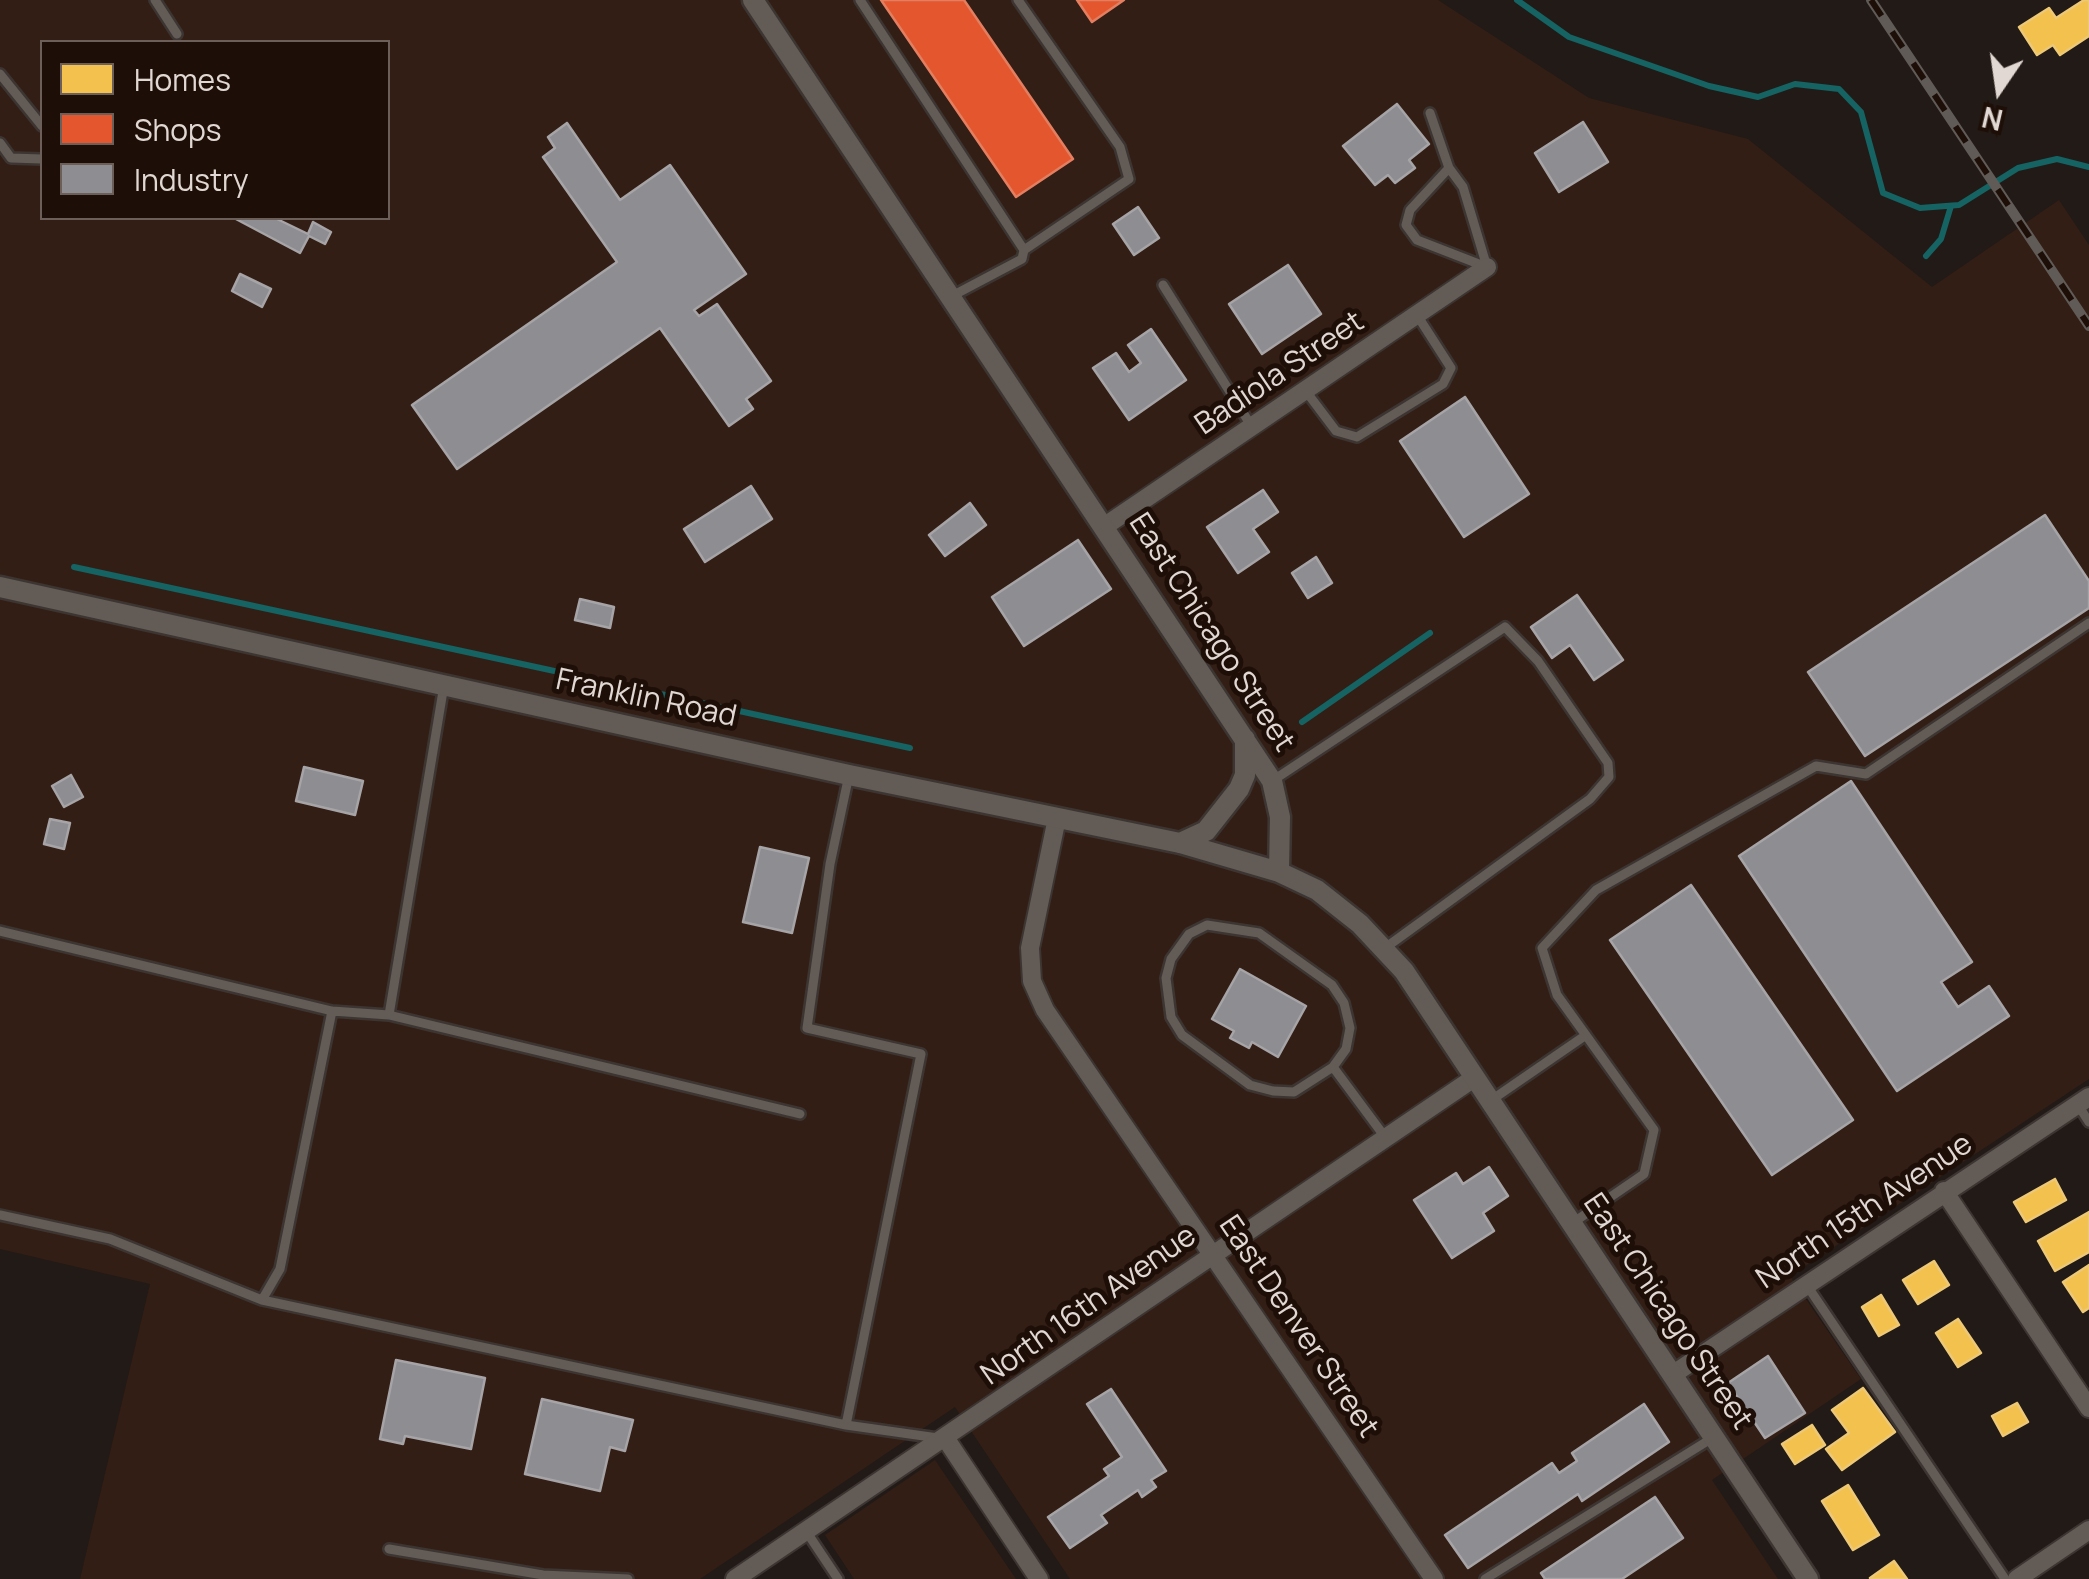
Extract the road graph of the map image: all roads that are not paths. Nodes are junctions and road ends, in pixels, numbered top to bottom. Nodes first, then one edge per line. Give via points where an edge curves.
1 (155, 0) edge
2 (753, 0) edge
3 (860, 0) edge
4 (1018, 0) edge
5 (177, 34) dead end
6 (0, 74) edge
7 (1430, 113) dead end
8 (40, 124) edge
9 (0, 143) edge
10 (40, 159) edge
11 (1449, 168) junction
12 (1024, 250) junction
13 (1487, 268) junction
14 (1163, 285) dead end
15 (952, 296) junction
16 (1417, 315) junction
17 (1306, 390) junction
18 (1252, 427) junction
19 (1105, 526) junction
20 (0, 586) edge
21 (2089, 623) edge
22 (444, 685) junction
23 (1246, 736) junction
24 (849, 774) junction
25 (1272, 780) junction
26 (1056, 818) junction
27 (1180, 843) junction
28 (1279, 872) junction
29 (0, 932) edge
30 (1385, 948) junction
31 (332, 1011) junction
32 (389, 1015) junction
33 (1586, 1035) junction
34 (1332, 1067) junction
35 (1474, 1078) junction
36 (1490, 1101) junction
37 (2083, 1101) edge
38 (800, 1114) dead end
39 (2089, 1122) edge
40 (1385, 1137) junction
41 (1944, 1191) junction
42 (0, 1215) edge
43 (1572, 1224) junction
44 (1214, 1252) junction
45 (1806, 1284) junction
46 (262, 1300) junction
47 (1672, 1375) junction
48 (2089, 1408) edge
49 (846, 1425) junction
50 (1714, 1437) junction
51 (946, 1439) junction
52 (2089, 1530) edge
53 (806, 1531) junction
54 (389, 1549) dead end
55 (628, 1579) edge
56 (734, 1579) edge
57 (838, 1579) edge
58 (1039, 1579) edge
59 (1434, 1579) edge
60 (1484, 1579) edge
61 (1808, 1579) edge
62 (2005, 1579) edge
63 (2017, 1579) edge

1 - 5 lane
2 - 15 street, East Chicago Street
3 - 12 lane
4 - 12 lane via 1120,147 1129,179
6 - 8 lane
7 - 11 lane
9 - 10 lane via 11,158
11 - 13 lane via 1462,186
11 - 13 lane via 1410,210 1406,226 1417,240
12 - 15 lane via 1022,258
13 - 16 street, Badiola Street
14 - 18 lane
15 - 19 street, East Chicago Street
16 - 17 street, Badiola Street
16 - 17 lane via 1451,368 1443,384 1357,437 1336,431
17 - 18 street, Badiola Street
18 - 19 street, Badiola Street
19 - 23 street, East Chicago Street
20 - 22 street, Franklin Road
21 - 33 lane via 1866,774 1816,766 1596,890 1542,948 1557,995
22 - 24 street, Franklin Road
22 - 32 lane
23 - 25 street, East Chicago Street
23 - 27 street via 1239,789 1206,830
24 - 26 street, Franklin Road
24 - 49 lane via 807,1028 921,1054
25 - 28 street, East Chicago Street via 1280,817
25 - 30 lane via 1505,626 1538,661 1608,763 1602,788 1571,816
26 - 27 street, Franklin Road
26 - 44 street, East Denver Street via 1030,948 1032,981 1044,1010
27 - 28 street, Franklin Road
28 - 30 street, East Chicago Street via 1318,890
29 - 31 lane
30 - 35 street, East Chicago Street
31 - 32 lane
31 - 46 lane via 280,1269
32 - 38 lane
33 - 36 lane
33 - 43 lane via 1654,1130 1644,1174
34 - 34 lane via 1294,1092 1273,1091 1250,1085 1182,1035 1170,1017 1166,978 1189,934 1207,925 1259,933 1332,986 1350,1028 1346,1049
34 - 40 lane
35 - 36 street, East Chicago Street
35 - 40 street, North 16th Avenue
36 - 43 street, East Chicago Street
37 - 39 lane
37 - 41 street, North 15th Avenue
40 - 44 street, North 16th Avenue
41 - 45 street, North 15th Avenue
41 - 48 street
42 - 46 lane via 110,1239
43 - 47 street, East Chicago Street
44 - 51 street, North 16th Avenue
44 - 59 street, East Denver Street
45 - 47 street, North 15th Avenue
45 - 62 lane
46 - 49 lane
47 - 50 street, East Chicago Street
49 - 51 lane
50 - 60 lane
50 - 61 street, East Chicago Street
51 - 53 street, North 16th Avenue
51 - 58 street
52 - 63 street
53 - 56 street, North 16th Avenue
53 - 57 lane
54 - 55 lane via 543,1575

